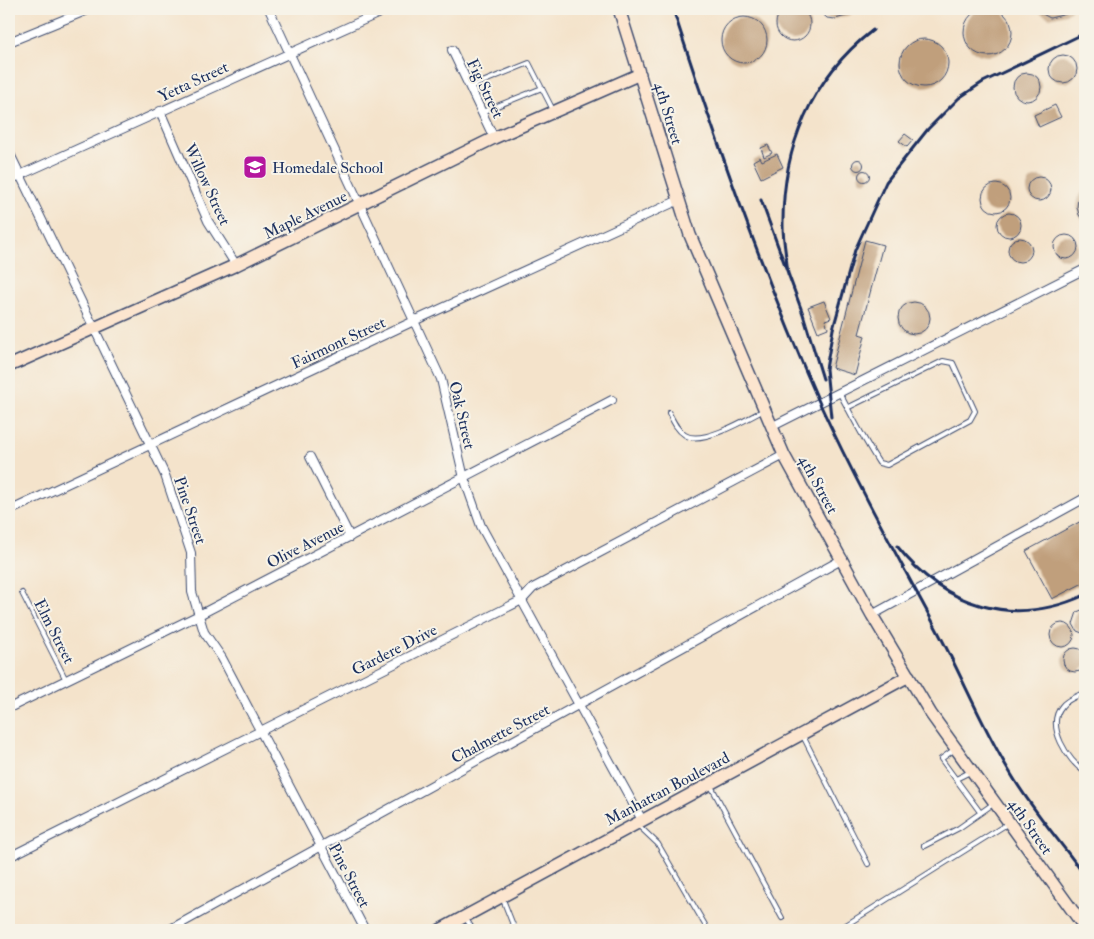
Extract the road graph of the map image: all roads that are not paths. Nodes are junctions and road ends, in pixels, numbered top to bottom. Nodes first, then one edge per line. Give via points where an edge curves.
1 (90, 9) edge
2 (269, 9) edge
3 (388, 9) edge
4 (620, 9) edge
5 (9, 42) edge
6 (452, 50) dead end
7 (289, 52) junction
8 (640, 74) junction
9 (470, 87) junction
10 (542, 88) junction
11 (160, 112) junction
12 (482, 112) junction
13 (554, 112) junction
14 (494, 138) junction
15 (9, 152) edge
16 (20, 175) junction
17 (9, 180) edge
18 (679, 200) junction
19 (360, 205) junction
20 (236, 265) junction
21 (1085, 269) edge
22 (414, 321) junction
23 (94, 327) junction
24 (9, 366) edge
25 (838, 392) junction
26 (612, 400) dead end
27 (848, 408) junction
28 (764, 410) junction
29 (669, 413) dead end
30 (771, 427) junction
31 (150, 446) junction
32 (784, 455) junction
33 (310, 457) dead end
34 (464, 478) junction
35 (1085, 498) edge
36 (9, 511) edge
37 (350, 537) junction
38 (842, 559) junction
39 (22, 593) dead end
40 (522, 600) junction
41 (199, 615) junction
42 (872, 615) junction
43 (910, 676) junction
44 (66, 680) junction
45 (1085, 692) edge
46 (579, 706) junction
47 (9, 708) edge
48 (260, 732) junction
49 (802, 734) junction
50 (956, 749) junction
51 (972, 771) junction
52 (1085, 772) edge
53 (956, 779) junction
54 (710, 784) junction
55 (994, 802) junction
56 (980, 812) junction
57 (639, 822) junction
58 (1009, 823) junction
59 (924, 846) dead end
60 (320, 847) junction
61 (9, 857) edge
62 (868, 864) dead end
63 (502, 897) junction
64 (465, 917) junction
65 (782, 918) dead end
66 (1085, 928) edge
67 (169, 930) edge
68 (365, 930) edge
69 (440, 930) edge
70 (473, 930) edge
71 (515, 930) edge
72 (708, 930) edge
73 (838, 930) edge

1 - 5 street
2 - 7 street, Oak Street
3 - 7 street, Yetta Street
4 - 8 street, 4th Street
6 - 9 street, Fig Street
7 - 11 street, Yetta Street
7 - 19 street, Oak Street
8 - 13 street, Maple Avenue
8 - 18 street, 4th Street
9 - 10 lane via 529,63
9 - 12 street, Fig Street
10 - 12 lane
10 - 13 lane
11 - 16 street, Yetta Street
11 - 20 street, Willow Street via 208,221
12 - 14 street, Fig Street
13 - 14 street, Maple Avenue
14 - 19 street, Maple Avenue
15 - 16 street, Pine Street
16 - 17 street, Yetta Street
16 - 23 street, Pine Street
18 - 22 street, Fairmont Street
18 - 28 street, 4th Street via 690,235
19 - 20 street, Maple Avenue
19 - 22 street, Oak Street
20 - 23 street, Maple Avenue
21 - 25 street
22 - 31 street, Fairmont Street
22 - 34 street, Oak Street via 442,378
23 - 24 street, Maple Avenue
23 - 31 street, Pine Street
25 - 27 lane
25 - 30 street
26 - 34 street, Olive Avenue
27 - 27 lane via 879,463 887,465 970,420 976,412 953,363 943,361
28 - 29 lane via 717,432 697,437 679,431
28 - 30 street, 4th Street
30 - 32 street, 4th Street
31 - 36 street, Fairmont Street
31 - 41 street, Pine Street via 165,475 192,553 192,592
32 - 38 street, 4th Street
32 - 40 street, Gardere Drive via 533,588
33 - 37 street
34 - 37 street, Olive Avenue
34 - 40 street, Oak Street via 482,526
35 - 42 street
37 - 41 street, Olive Avenue
38 - 42 street, 4th Street
38 - 46 street, Chalmette Street
39 - 44 lane, Elm Street
40 - 46 street, Oak Street
40 - 48 street, Gardere Drive
41 - 44 street, Olive Avenue
41 - 48 street, Pine Street via 204,632 222,658
42 - 43 street, 4th Street
43 - 49 street, Manhattan Boulevard
43 - 50 street, 4th Street
44 - 47 street, Olive Avenue
45 - 52 lane via 1063,704 1057,721 1063,750
46 - 57 street, Oak Street
46 - 60 street, Chalmette Street
48 - 60 street, Pine Street
48 - 61 street, Gardere Drive
49 - 54 street, Manhattan Boulevard
49 - 62 lane
50 - 51 street, 4th Street
50 - 53 lane via 941,759
51 - 53 lane
51 - 55 street, 4th Street
53 - 56 lane
54 - 57 street, Manhattan Boulevard
54 - 65 lane
55 - 56 lane
55 - 58 street, 4th Street
56 - 59 lane via 959,828
57 - 63 street, Manhattan Boulevard
57 - 72 lane via 658,844
58 - 66 street, 4th Street
58 - 73 lane
60 - 67 street, Chalmette Street
60 - 68 street, Pine Street
63 - 64 street, Manhattan Boulevard
63 - 71 lane
64 - 69 street, Manhattan Boulevard
64 - 70 lane

